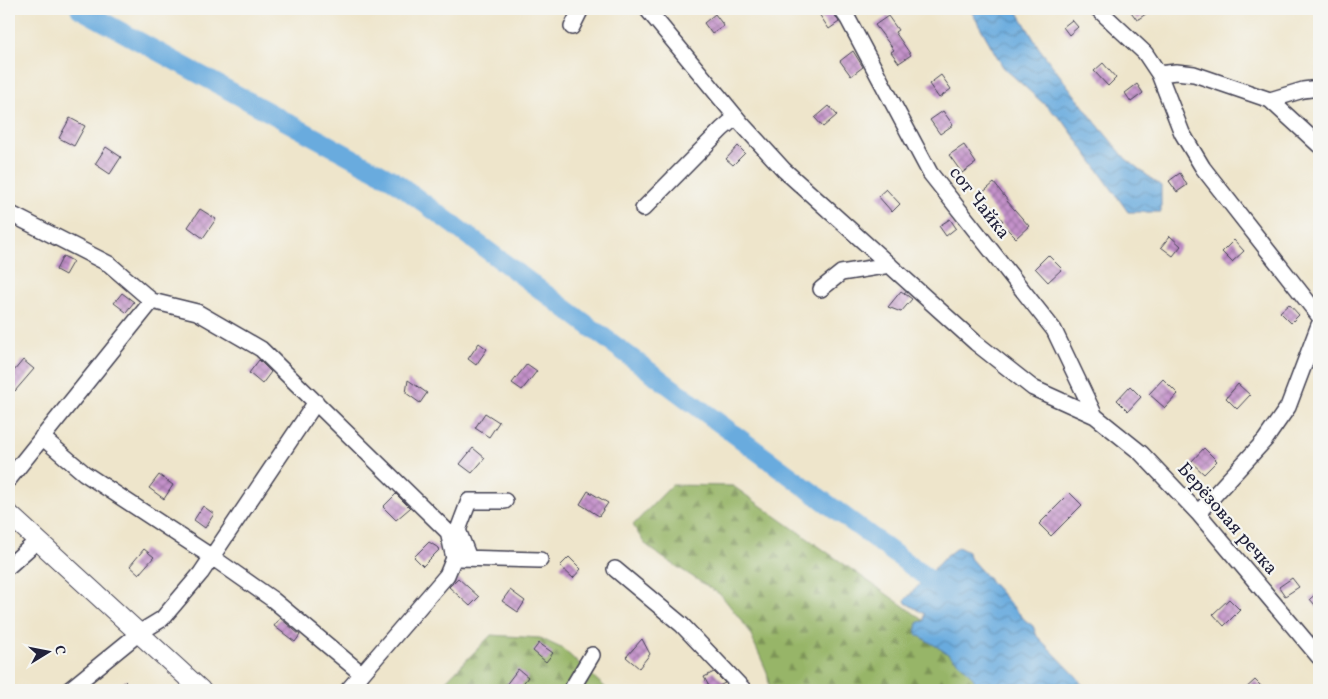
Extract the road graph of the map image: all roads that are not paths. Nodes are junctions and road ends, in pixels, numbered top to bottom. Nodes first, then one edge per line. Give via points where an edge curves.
1 (581, 9) edge
2 (647, 9) edge
3 (841, 9) edge
4 (1098, 9) edge
5 (572, 27) dead end
6 (1159, 74) junction
7 (1319, 88) edge
8 (1270, 100) junction
9 (736, 117) junction
10 (1319, 145) edge
11 (643, 209) dead end
12 (9, 213) edge
13 (890, 265) junction
14 (821, 288) dead end
15 (152, 301) junction
16 (1319, 316) edge
17 (1319, 325) edge
18 (316, 402) junction
19 (1095, 416) junction
20 (42, 437) junction
21 (9, 479) edge
22 (505, 501) dead end
23 (1198, 513) junction
24 (9, 514) edge
25 (38, 540) junction
26 (212, 557) junction
27 (454, 558) junction
28 (469, 558) junction
29 (540, 560) dead end
30 (9, 566) edge
31 (615, 569) dead end
32 (139, 633) junction
33 (592, 655) dead end
34 (1319, 657) edge
35 (362, 674) junction
36 (69, 690) edge
37 (201, 690) edge
38 (348, 690) edge
39 (571, 690) edge
40 (744, 690) edge

1 - 5 street
2 - 9 street
3 - 19 street, сот Чайка via 930,173 1054,330
4 - 6 street via 1145,53
6 - 8 street via 1194,74
6 - 16 street via 1182,133 1203,168
7 - 8 street
8 - 10 street
9 - 11 street
9 - 13 street via 784,170
12 - 15 street via 109,264
13 - 14 street via 841,273
13 - 19 street via 976,343 1033,388
15 - 18 street via 197,312 261,349
15 - 20 street
17 - 23 street via 1288,407 1265,440
18 - 26 street
18 - 27 street via 448,532
19 - 23 street, Берёзовая речка via 1141,453
20 - 21 street
20 - 26 street via 84,473
22 - 28 street via 469,501 458,530
23 - 34 street, Берёзовая речка
24 - 25 main road
25 - 30 street
25 - 32 main road
26 - 32 street via 162,619
26 - 35 street via 272,599
27 - 28 street
27 - 35 street via 447,575
28 - 29 street
31 - 40 street via 682,625
32 - 36 street
32 - 37 main road
33 - 39 street
35 - 38 street

